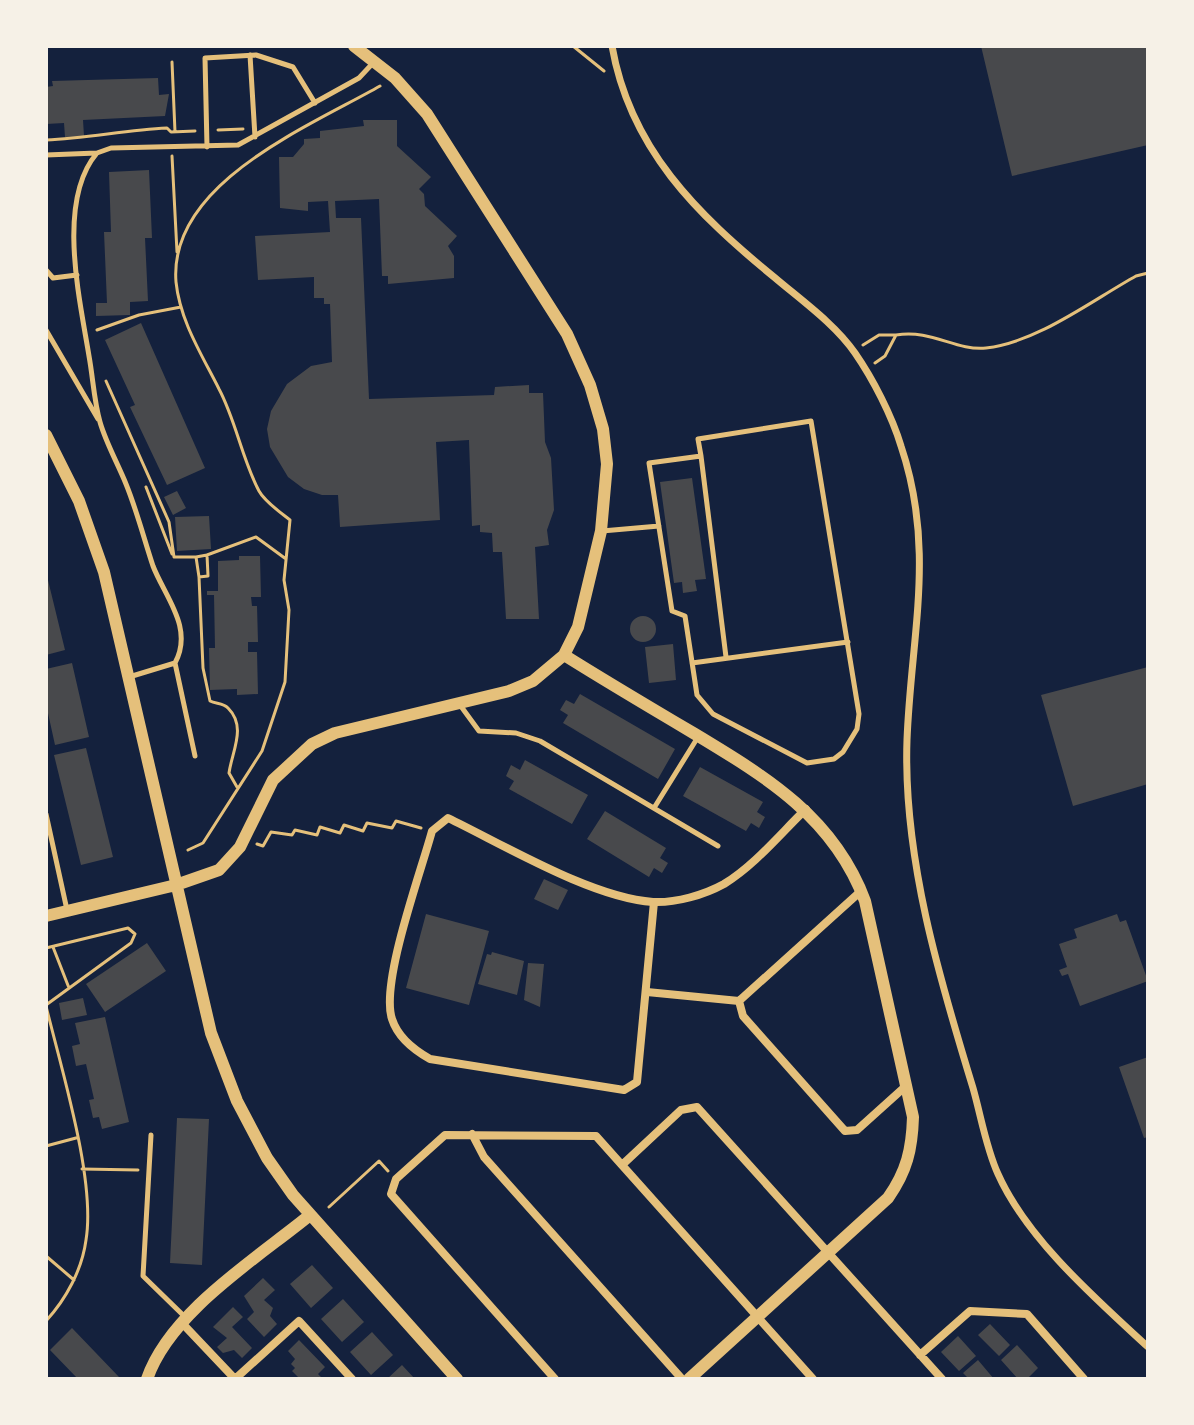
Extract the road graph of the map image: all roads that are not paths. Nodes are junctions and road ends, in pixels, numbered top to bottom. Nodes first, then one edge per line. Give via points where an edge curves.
1 (354, 46) edge
2 (612, 46) edge
3 (250, 55) junction
4 (375, 61) junction
5 (315, 103) junction
6 (255, 137) junction
7 (207, 147) junction
8 (97, 153) junction
9 (46, 155) edge
10 (46, 270) edge
11 (77, 275) junction
12 (46, 330) edge
13 (100, 423) junction
14 (46, 435) edge
15 (701, 456) junction
16 (659, 526) junction
17 (601, 531) junction
18 (848, 642) junction
19 (564, 655) junction
20 (726, 657) junction
21 (175, 663) junction
22 (692, 663) junction
23 (128, 677) junction
24 (459, 704) junction
25 (699, 736) junction
26 (195, 756) dead end
27 (654, 808) junction
28 (806, 809) junction
29 (46, 814) edge
30 (718, 846) dead end
31 (176, 885) junction
32 (861, 891) junction
33 (654, 902) junction
34 (67, 911) junction
35 (46, 916) edge
36 (647, 992) junction
37 (739, 1001) junction
38 (907, 1085) junction
39 (472, 1134) junction
40 (151, 1135) dead end
41 (622, 1165) junction
42 (310, 1215) junction
43 (829, 1254) junction
44 (758, 1317) junction
45 (183, 1320) junction
46 (1148, 1347) edge
47 (920, 1355) junction
48 (147, 1379) edge
49 (235, 1379) edge
50 (352, 1379) edge
51 (457, 1379) edge
52 (555, 1379) edge
53 (682, 1379) edge
54 (689, 1379) edge
55 (813, 1379) edge
56 (942, 1379) edge
57 (1084, 1379) edge

1 - 4 street
2 - 46 street via 618,77 664,168 691,205 854,351 901,444 920,522 921,596 907,741 908,818 960,1047 998,1174 1095,1297
3 - 5 lane via 293,67
3 - 6 lane
3 - 7 lane via 205,58
4 - 5 lane via 359,78
4 - 17 street via 427,114 574,344 606,449
5 - 6 lane
6 - 7 lane via 238,145
7 - 8 lane via 119,147
8 - 9 lane
8 - 11 lane via 78,203
10 - 11 lane via 53,278
11 - 13 lane
12 - 13 lane
13 - 21 lane via 154,568 174,604 180,628
14 - 23 street via 79,501 104,572
15 - 16 lane via 649,463
15 - 18 lane via 698,439 811,421
15 - 20 lane
16 - 17 lane
16 - 22 lane via 672,611 685,616
17 - 19 street via 578,627
18 - 20 lane
18 - 22 lane via 857,729 843,752 821,762 807,763 713,714 697,695
19 - 24 street via 528,684
19 - 25 street
20 - 22 lane
21 - 23 lane
21 - 26 lane
23 - 31 street
24 - 27 lane via 479,731 516,733 540,741
24 - 31 street via 335,733 312,744 273,780 229,862
25 - 27 lane
25 - 28 street via 770,779
27 - 30 lane
28 - 32 street via 842,852
28 - 33 street via 723,884 693,896
29 - 34 lane
31 - 34 street
31 - 42 street via 222,1065 267,1158
32 - 37 street
32 - 38 street
33 - 36 street
33 - 36 street via 595,887 448,818 432,831 389,989 392,1021 413,1049 430,1059 624,1090 637,1082
34 - 35 street
36 - 37 street
37 - 38 street via 743,1016 845,1131 857,1130
38 - 43 street via 912,1148 902,1178
39 - 41 street via 596,1136
39 - 52 street via 445,1135 396,1179 391,1194
39 - 53 street via 484,1157
40 - 45 lane via 143,1276
41 - 43 street via 681,1110 697,1107
41 - 44 street
42 - 45 street
42 - 51 street
43 - 44 street
43 - 47 street
44 - 54 street
44 - 55 street
45 - 48 street
45 - 49 street
47 - 56 street
47 - 57 street via 970,1311 1027,1314
49 - 50 street via 299,1321

